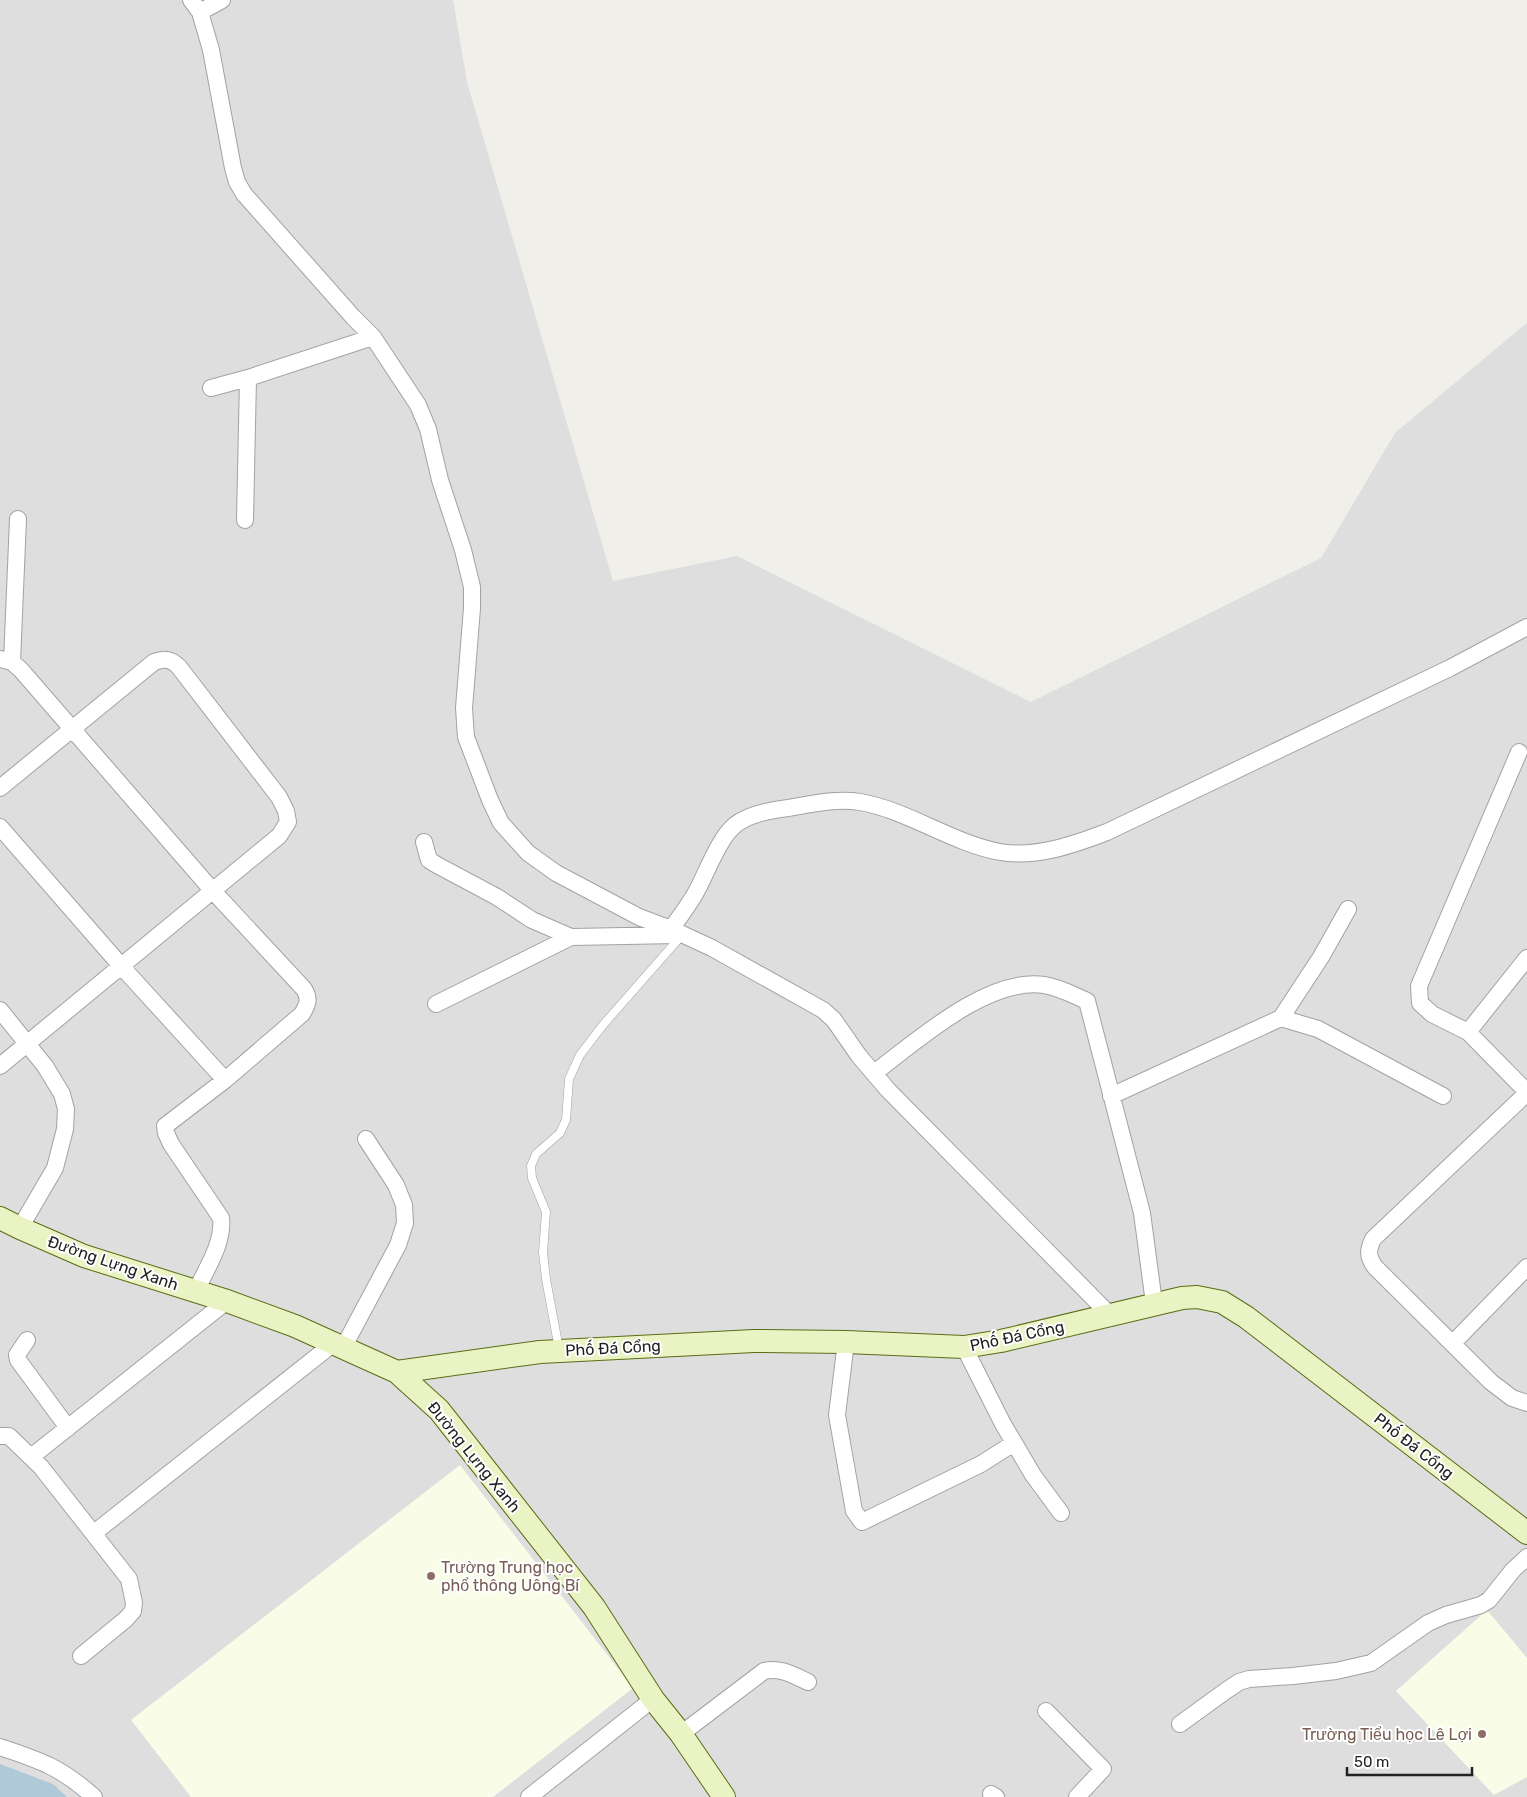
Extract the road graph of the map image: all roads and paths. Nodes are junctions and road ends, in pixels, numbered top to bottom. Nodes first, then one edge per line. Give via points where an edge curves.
1 (222, 0) edge
2 (196, 6) edge
3 (373, 337) junction
4 (248, 378) junction
5 (211, 388) dead end
6 (18, 519) dead end
7 (245, 520) dead end
8 (1527, 627) edge
9 (6, 660) edge
10 (72, 729) junction
11 (1519, 752) dead end
12 (0, 788) edge
13 (0, 827) edge
14 (424, 842) dead end
15 (212, 890) junction
16 (1348, 909) dead end
17 (677, 932) junction
18 (571, 937) junction
19 (1527, 958) edge
20 (122, 967) junction
21 (436, 1004) dead end
22 (0, 1010) edge
23 (1281, 1018) junction
24 (1468, 1032) junction
25 (28, 1043) junction
26 (0, 1066) edge
27 (874, 1073) junction
28 (225, 1080) junction
29 (1527, 1092) edge
30 (1111, 1096) junction
31 (1442, 1096) dead end
32 (366, 1139) dead end
33 (0, 1218) edge
34 (20, 1228) junction
35 (1527, 1267) edge
36 (196, 1291) junction
37 (227, 1301) junction
38 (1154, 1303) junction
39 (1110, 1315) junction
40 (27, 1340) dead end
41 (846, 1342) junction
42 (1452, 1343) junction
43 (338, 1345) junction
44 (964, 1347) junction
45 (559, 1351) junction
46 (397, 1372) junction
47 (1527, 1403) edge
48 (68, 1428) junction
49 (0, 1436) edge
50 (1014, 1443) junction
51 (31, 1457) junction
52 (1062, 1513) dead end
53 (1527, 1533) edge
54 (94, 1534) junction
55 (1527, 1557) edge
56 (81, 1656) dead end
57 (808, 1682) dead end
58 (653, 1699) junction
59 (1046, 1711) dead end
60 (1180, 1724) dead end
61 (681, 1734) junction
62 (0, 1746) edge
63 (94, 1797) edge
64 (529, 1797) edge
65 (724, 1797) edge
66 (1077, 1797) edge

1 - 2 street
2 - 3 street via 211,50 237,182 253,206
3 - 4 street
3 - 17 street via 404,381 425,421 469,570 472,608 464,708 466,737 501,823 539,862 556,873 639,917
4 - 5 street
4 - 7 street
6 - 9 street
8 - 17 street via 1450,668 1076,844 1045,851 1000,852 859,802 802,805 745,819 734,826 723,840
9 - 10 street via 22,670
10 - 12 street
10 - 15 street
10 - 15 street via 154,662 172,660 179,667 279,797 288,822 279,836
11 - 24 street via 1419,986 1420,1003 1432,1014
13 - 20 street
14 - 18 street via 429,860 532,920
15 - 20 street
15 - 28 street via 308,996 308,1005 302,1014
16 - 23 street
17 - 18 street
17 - 27 street via 823,1010
17 - 45 lane via 580,1056 569,1079 566,1120 560,1132 536,1154 531,1166 532,1178 546,1212 543,1252
18 - 21 street
19 - 24 street
20 - 25 street
20 - 28 street
22 - 25 street
23 - 30 street
23 - 31 street via 1318,1029
24 - 29 street
25 - 26 street
25 - 34 street via 62,1094 66,1109 56,1168
27 - 30 street via 965,1007 1007,988 1042,984 1087,1001
27 - 39 street
28 - 36 street via 165,1126 171,1144 221,1218 216,1247
29 - 42 street via 1373,1239 1369,1248 1368,1256 1375,1267
30 - 38 street via 1142,1213
32 - 43 street via 396,1185 404,1205 405,1223 398,1245
33 - 34 street, Đường Lựng Xanh
34 - 36 street, Đường Lựng Xanh via 84,1256
35 - 42 street
36 - 37 street, Đường Lựng Xanh
37 - 43 street, Đường Lựng Xanh
37 - 48 street
38 - 39 street, Phố Đá Cổng
38 - 53 street, Phố Đá Cổng via 1182,1298 1222,1302 1246,1317
39 - 44 street, Phố Đá Cổng
40 - 48 street via 17,1355 18,1360
41 - 44 street, Phố Đá Cổng
41 - 45 street, Phố Đá Cổng via 754,1341
41 - 50 street via 838,1415 854,1511 862,1522 987,1460
42 - 47 street via 1491,1382 1512,1398
43 - 46 street, Đường Lựng Xanh
43 - 54 street
44 - 50 street
45 - 46 street, Phố Đá Cổng
46 - 58 street, Đường Lựng Xanh via 439,1410 594,1607
48 - 51 street
49 - 51 street via 9,1436
50 - 52 street
51 - 54 street
54 - 56 street via 129,1579 134,1602 133,1610 126,1619
55 - 60 street via 1481,1606 1436,1618 1371,1663 1319,1673 1248,1679
57 - 61 street via 784,1671 764,1671
58 - 61 street, Đường Lựng Xanh
58 - 64 street
59 - 66 street via 1103,1769
61 - 65 street, Đường Lựng Xanh
62 - 63 street via 40,1760 70,1776

